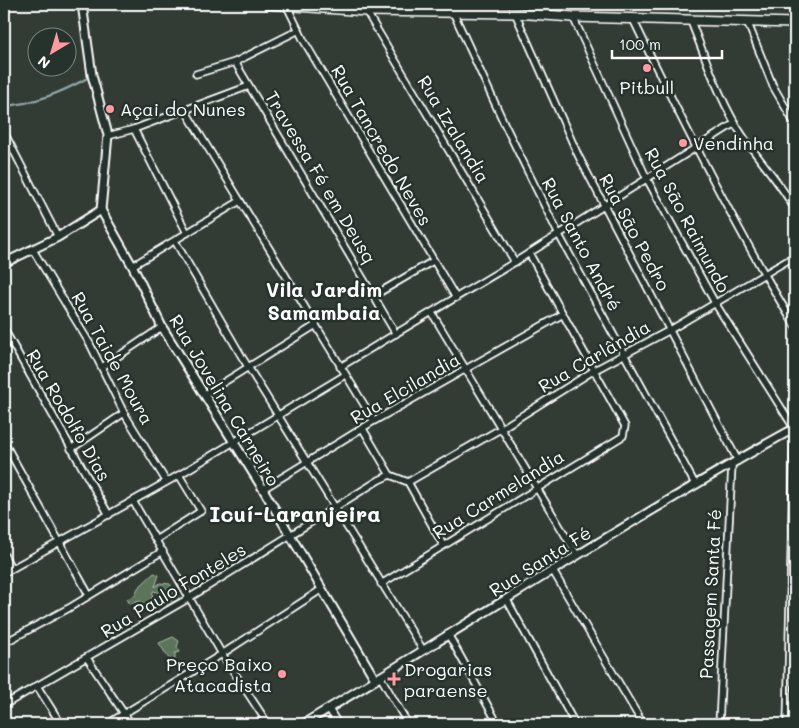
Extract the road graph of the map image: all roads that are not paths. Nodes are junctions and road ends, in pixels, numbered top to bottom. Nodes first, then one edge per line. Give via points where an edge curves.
1 (82, 4) edge
2 (268, 4) edge
3 (286, 4) edge
4 (318, 5) edge
5 (366, 11) junction
6 (453, 12) junction
7 (515, 13) junction
8 (573, 17) junction
9 (633, 19) junction
10 (690, 19) junction
11 (747, 21) junction
12 (795, 23) edge
13 (299, 30) junction
14 (235, 62) junction
15 (196, 74) dead end
16 (249, 86) junction
17 (185, 110) junction
18 (735, 123) junction
19 (795, 124) edge
20 (134, 129) junction
21 (4, 132) edge
22 (108, 136) junction
23 (696, 149) junction
24 (646, 178) junction
25 (240, 201) junction
26 (604, 206) junction
27 (101, 210) junction
28 (795, 210) edge
29 (187, 233) junction
30 (559, 234) junction
31 (58, 237) junction
32 (175, 241) junction
33 (33, 250) junction
34 (529, 253) junction
35 (795, 256) edge
36 (433, 261) junction
37 (515, 262) junction
38 (4, 263) edge
39 (132, 266) junction
40 (764, 275) junction
41 (375, 295) junction
42 (456, 298) junction
43 (715, 303) junction
44 (432, 313) junction
45 (563, 314) junction
46 (316, 325) junction
47 (795, 326) edge
48 (162, 327) junction
49 (4, 329) edge
50 (670, 330) junction
51 (396, 334) junction
52 (624, 355) junction
53 (102, 367) junction
54 (340, 367) junction
55 (249, 368) junction
56 (467, 369) junction
57 (594, 371) junction
58 (345, 375) junction
59 (204, 394) junction
60 (124, 413) junction
61 (278, 416) junction
62 (374, 421) junction
63 (502, 428) junction
64 (795, 428) edge
65 (363, 429) junction
66 (4, 442) edge
67 (234, 442) junction
68 (71, 449) junction
69 (308, 462) junction
70 (735, 463) junction
71 (178, 474) junction
72 (390, 475) junction
73 (166, 482) junction
74 (408, 482) junction
75 (696, 484) junction
76 (537, 487) junction
77 (263, 489) junction
78 (133, 501) junction
79 (335, 508) junction
80 (109, 515) junction
81 (290, 537) junction
82 (157, 539) junction
83 (60, 543) junction
84 (443, 545) junction
85 (162, 551) junction
86 (4, 555) edge
87 (577, 555) junction
88 (11, 568) junction
89 (553, 571) junction
90 (4, 573) edge
91 (381, 584) junction
92 (322, 589) junction
93 (89, 595) junction
94 (190, 598) junction
95 (507, 600) junction
96 (448, 634) junction
97 (4, 644) edge
98 (423, 650) junction
99 (222, 654) junction
100 (87, 658) junction
101 (377, 678) junction
102 (37, 686) junction
103 (4, 705) edge
104 (329, 709) junction
105 (124, 714) junction
106 (641, 722) edge
107 (61, 724) edge
108 (107, 724) edge
109 (131, 724) edge
110 (268, 724) edge
111 (303, 724) edge
112 (338, 724) edge
113 (408, 724) edge
114 (498, 724) edge
115 (575, 724) edge
116 (719, 724) edge
117 (787, 724) edge

1 - 22 street via 92,75
2 - 3 main road
3 - 4 main road
3 - 13 street, Rua Tancredo Neves
4 - 5 main road
5 - 6 main road
5 - 37 street, Rua Izalandia
6 - 7 main road
6 - 30 street, Rua Santo André
7 - 8 main road
7 - 26 street, Rua São Pedro
8 - 9 main road
8 - 24 street, Rua São Raimundo
9 - 10 main road
9 - 23 street
10 - 11 main road
10 - 18 street
11 - 12 main road
11 - 19 street via 773,86
13 - 14 street
13 - 36 street, Rua Tancredo Neves
14 - 15 street
14 - 16 street, Travessa Fé em Deusq
16 - 17 street
16 - 41 street, Travessa Fé em Deusq
17 - 20 street
17 - 25 street
18 - 23 street
18 - 28 street via 753,153 779,182
20 - 22 street
20 - 29 street
21 - 31 street
22 - 27 street
23 - 24 street
23 - 40 street
24 - 26 street
24 - 43 street, Rua São Raimundo
25 - 29 street
25 - 46 street
26 - 30 street
26 - 50 street, Rua São Pedro
27 - 31 street
27 - 39 street, Rua Jovelina Carneiro
29 - 32 street
30 - 34 street
30 - 52 street, Rua Santo André
31 - 33 street
32 - 39 street
32 - 55 street
33 - 38 street
33 - 53 street, Rua Taide Moura
34 - 37 street
34 - 45 street
35 - 40 street, Rua Carlândia
36 - 41 street
36 - 42 street, Rua Tancredo Neves
37 - 42 street
39 - 48 street, Rua Jovelina Carneiro
40 - 43 street, Rua Carlândia
40 - 47 street
41 - 51 street, Travessa Fé em Deusq
42 - 44 street
43 - 50 street, Rua Carlândia
43 - 64 street, Rua São Raimundo
44 - 51 street
44 - 56 street
45 - 56 street, Rua Elcilandia
45 - 57 street
46 - 54 street
46 - 55 street
48 - 53 street
48 - 59 street, Rua Jovelina Carneiro
49 - 68 street, Rua Rodolfo Dias
50 - 52 street, Rua Carlândia
50 - 70 street, Rua São Pedro
51 - 54 street
52 - 57 street, Rua Carlândia
52 - 75 street, Rua Santo André
53 - 60 street, Rua Taide Moura
54 - 58 street
55 - 59 street
55 - 61 street
56 - 62 street, Rua Elcilandia
56 - 63 street
57 - 63 street, Rua Carlândia
57 - 76 street, Rua Carmelandia via 625,426 623,436
58 - 61 street
58 - 62 street
59 - 67 street, Rua Jovelina Carneiro
60 - 68 street
60 - 73 street, Rua Taide Moura
61 - 67 street
61 - 69 street
62 - 65 street, Rua Elcilandia
63 - 74 street, Rua Carlândia
63 - 76 street
64 - 70 street, Rua Santa Fé
64 - 117 street
65 - 69 street, Rua Elcilandia
65 - 72 street
66 - 83 street
67 - 71 street
67 - 77 street, Rua Jovelina Carneiro
68 - 80 street, Rua Rodolfo Dias
69 - 77 street, Rua Elcilandia
69 - 79 street
70 - 75 street, Rua Santa Fé
70 - 116 street, Passagem Santa Fé
71 - 73 street
71 - 82 street via 201,511
72 - 74 street
72 - 79 street, Rua Paulo Fonteles
73 - 78 street
74 - 84 street
75 - 87 street, Rua Santa Fé
76 - 84 street, Rua Carmelandia
76 - 87 street
77 - 81 street, Rua Jovelina Carneiro
78 - 80 street
78 - 82 street
79 - 81 street, Rua Paulo Fonteles
79 - 91 street
80 - 83 street
81 - 92 street, Rua Jovelina Carneiro
81 - 94 street, Rua Paulo Fonteles
82 - 85 street
83 - 88 street
83 - 93 street
84 - 91 street, Rua Carmelandia
85 - 93 street
85 - 94 street
86 - 88 street
87 - 89 street, Rua Santa Fé
88 - 90 street
89 - 95 street, Rua Santa Fé
89 - 106 street
91 - 98 street
92 - 99 street
92 - 101 street, Rua Jovelina Carneiro
93 - 97 street
94 - 99 street
94 - 100 street, Rua Paulo Fonteles
95 - 96 street, Rua Santa Fé
95 - 115 street
96 - 98 street, Rua Santa Fé
96 - 114 street
98 - 101 street, Rua Santa Fé
99 - 105 street
99 - 110 street
100 - 102 street, Rua Paulo Fonteles
100 - 105 street
101 - 104 street, Rua Santa Fé
101 - 113 street, Rua Jovelina Carneiro
102 - 103 street, Rua Paulo Fonteles
102 - 107 street
104 - 111 street, Rua Santa Fé
104 - 112 street
105 - 108 street
105 - 109 street

